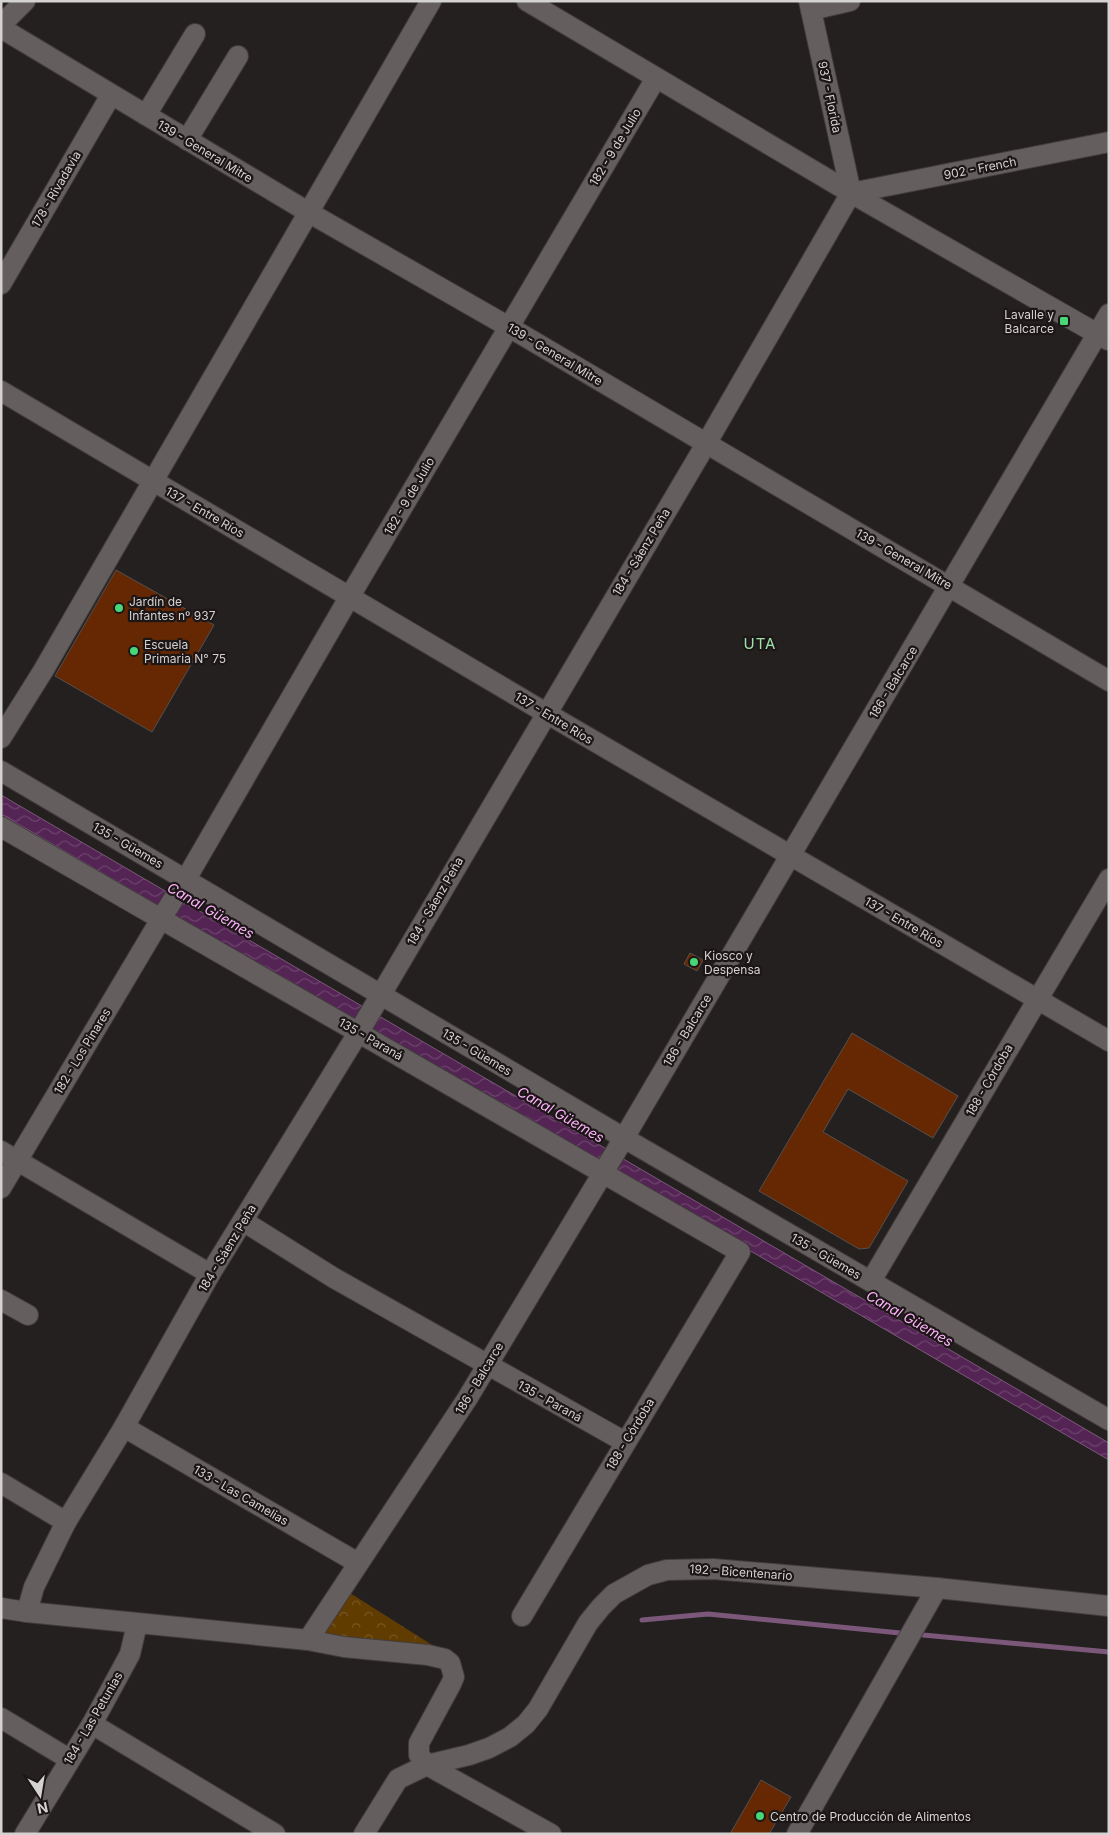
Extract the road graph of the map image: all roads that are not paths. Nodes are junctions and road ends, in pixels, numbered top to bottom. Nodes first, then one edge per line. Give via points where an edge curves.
1 (25, 1) edge
2 (431, 1) edge
3 (527, 1) edge
4 (850, 1) edge
5 (810, 6) edge
6 (1, 26) edge
7 (195, 34) dead end
8 (238, 56) dead end
9 (656, 78) junction
10 (111, 95) junction
11 (146, 115) junction
12 (187, 140) junction
13 (1109, 142) edge
14 (851, 193) junction
15 (308, 212) junction
16 (1, 284) edge
17 (1109, 314) edge
18 (509, 327) junction
19 (1103, 337) edge
20 (1, 391) edge
21 (706, 444) junction
22 (153, 481) junction
23 (950, 586) junction
24 (350, 596) junction
25 (1109, 681) edge
26 (546, 713) junction
27 (1, 738) edge
28 (1, 772) edge
29 (1, 827) edge
30 (790, 856) junction
31 (1109, 879) edge
32 (184, 883) junction
33 (163, 917) junction
34 (377, 1000) junction
35 (1036, 1000) junction
36 (360, 1028) junction
37 (1109, 1041) edge
38 (622, 1142) junction
39 (9, 1156) edge
40 (604, 1170) junction
41 (1, 1188) edge
42 (243, 1221) junction
43 (740, 1252) joint
44 (210, 1274) junction
45 (871, 1281) junction
46 (1, 1300) edge
47 (28, 1315) dead end
48 (487, 1366) junction
49 (1109, 1420) edge
50 (124, 1426) junction
51 (625, 1442) junction
52 (1, 1483) edge
53 (66, 1522) junction
54 (358, 1563) junction
55 (937, 1588) junction
56 (1109, 1606) edge
57 (1, 1608) edge
58 (27, 1612) junction
59 (522, 1616) dead end
60 (137, 1624) junction
61 (308, 1640) junction
62 (1, 1718) edge
63 (92, 1724) junction
64 (70, 1759) junction
65 (427, 1765) junction
66 (26, 1834) edge
67 (275, 1834) edge
68 (364, 1834) edge
69 (551, 1834) edge
70 (797, 1834) edge

1 - 6 street
2 - 15 street
3 - 9 street
4 - 5 street
5 - 14 street, 937 - Florida
6 - 10 street, 139 - General Mitre
7 - 11 street
8 - 12 street
9 - 14 street
9 - 18 street, 182 - 9 de Julio
10 - 11 street, 139 - General Mitre
10 - 16 street, 178 - Rivadavia
11 - 12 street, 139 - General Mitre
12 - 15 street, 139 - General Mitre
13 - 14 street, 902 - French
14 - 19 street
14 - 21 street, 184 - Sáenz Peña
15 - 18 street, 139 - General Mitre
15 - 22 street
17 - 19 street, 186 - Balcarce
18 - 21 street, 139 - General Mitre
18 - 24 street, 182 - 9 de Julio
19 - 23 street, 186 - Balcarce
20 - 22 street, 137 - Entre Ríos
21 - 23 street, 139 - General Mitre
21 - 26 street, 184 - Sáenz Peña
22 - 24 street, 137 - Entre Ríos
22 - 27 street
23 - 25 street, 139 - General Mitre
23 - 30 street, 186 - Balcarce
24 - 26 street, 137 - Entre Ríos
24 - 32 street, 182 - 9 de Julio
26 - 30 street, 137 - Entre Ríos
26 - 34 street, 184 - Sáenz Peña
28 - 32 street, 135 - Güemes
29 - 33 street, 135 - Paraná
30 - 35 street, 137 - Entre Ríos
30 - 38 street, 186 - Balcarce
31 - 35 street, 188 - Córdoba
32 - 33 street, 182 - 9 de Julio
32 - 34 street, 135 - Güemes
33 - 36 street, 135 - Paraná
33 - 39 street, 182 - Los Pinares
34 - 36 street, 184 - Sáenz Peña
34 - 38 street, 135 - Güemes
35 - 37 street, 137 - Entre Ríos
35 - 45 street, 188 - Córdoba
36 - 40 street, 135 - Paraná
36 - 42 street, 184 - Sáenz Peña
38 - 40 street, 186 - Balcarce
38 - 45 street, 135 - Güemes
39 - 41 street, 182 - Los Pinares
39 - 44 street
40 - 43 street, 135 - Paraná
40 - 48 street, 186 - Balcarce
42 - 44 street, 184 - Sáenz Peña
42 - 48 street, 135 - Paraná via 334,1278
43 - 51 street, 188 - Córdoba
44 - 50 street, 184 - Sáenz Peña
45 - 49 street, 135 - Güemes
46 - 47 street
48 - 51 street, 135 - Paraná
48 - 54 street, 186 - Balcarce
50 - 53 street, 184 - Sáenz Peña
50 - 54 street, 133 - Las Camelias
51 - 59 street, 188 - Córdoba
52 - 53 street
53 - 58 street, 184 - Sáenz Peña via 34,1587
54 - 61 street, 186 - Balcarce
55 - 56 street, 192 - Bicentenario
55 - 65 street, 192 - Bicentenario via 714,1569 667,1570 648,1575 614,1594 601,1607 526,1724 490,1748
55 - 70 street
57 - 58 street
58 - 60 street
60 - 61 street
60 - 63 street, 184 - Las Petunias via 130,1654
61 - 65 street via 428,1655 450,1663 454,1677 419,1743 419,1755
62 - 64 street
63 - 64 street, 184 - Las Petunias
63 - 67 street
64 - 66 street, 184 - Las Petunias
65 - 68 street via 398,1779
65 - 69 street

